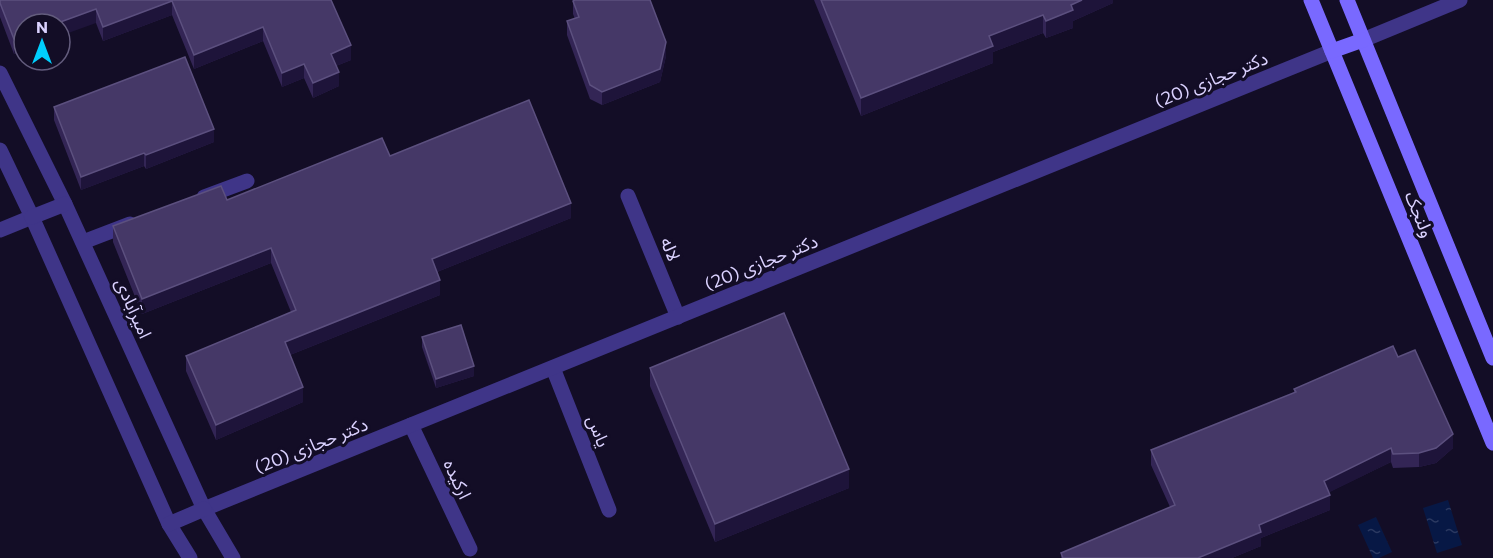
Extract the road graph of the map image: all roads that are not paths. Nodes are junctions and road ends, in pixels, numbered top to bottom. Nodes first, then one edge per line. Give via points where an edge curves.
1 (1311, 0) edge
2 (1347, 0) edge
3 (1460, 0) edge
4 (1363, 40) junction
5 (1332, 51) junction
6 (0, 73) edge
7 (0, 150) edge
8 (248, 181) dead end
9 (627, 196) dead end
10 (192, 201) edge
11 (65, 204) junction
12 (32, 217) junction
13 (148, 218) edge
14 (0, 230) edge
15 (82, 242) junction
16 (678, 317) junction
17 (1493, 358) edge
18 (553, 368) junction
19 (411, 425) junction
20 (1493, 443) edge
21 (204, 509) junction
22 (609, 510) dead end
23 (169, 524) junction
24 (470, 549) dead end
25 (190, 558) edge
26 (233, 558) edge

1 - 5 main road, ولنجک
2 - 4 main road, ولنجک
3 - 4 street
4 - 5 main road
4 - 17 main road, ولنجک
5 - 16 street, دکتر حجازی (20)
5 - 20 main road, ولنجک
6 - 11 street, امیرآبادی
7 - 12 street
8 - 10 street
9 - 16 street, لاله
11 - 12 street
11 - 15 street, امیرآبادی
12 - 14 street
12 - 23 street
13 - 15 street
15 - 21 street, امیرآبادی
16 - 18 street, دکتر حجازی (20)
18 - 19 street, دکتر حجازی (20)
18 - 22 street, یاس
19 - 21 street, دکتر حجازی (20)
19 - 24 street, ارکیده
21 - 23 street, دکتر حجازی (20)
21 - 26 street, امیرآبادی
23 - 25 street

